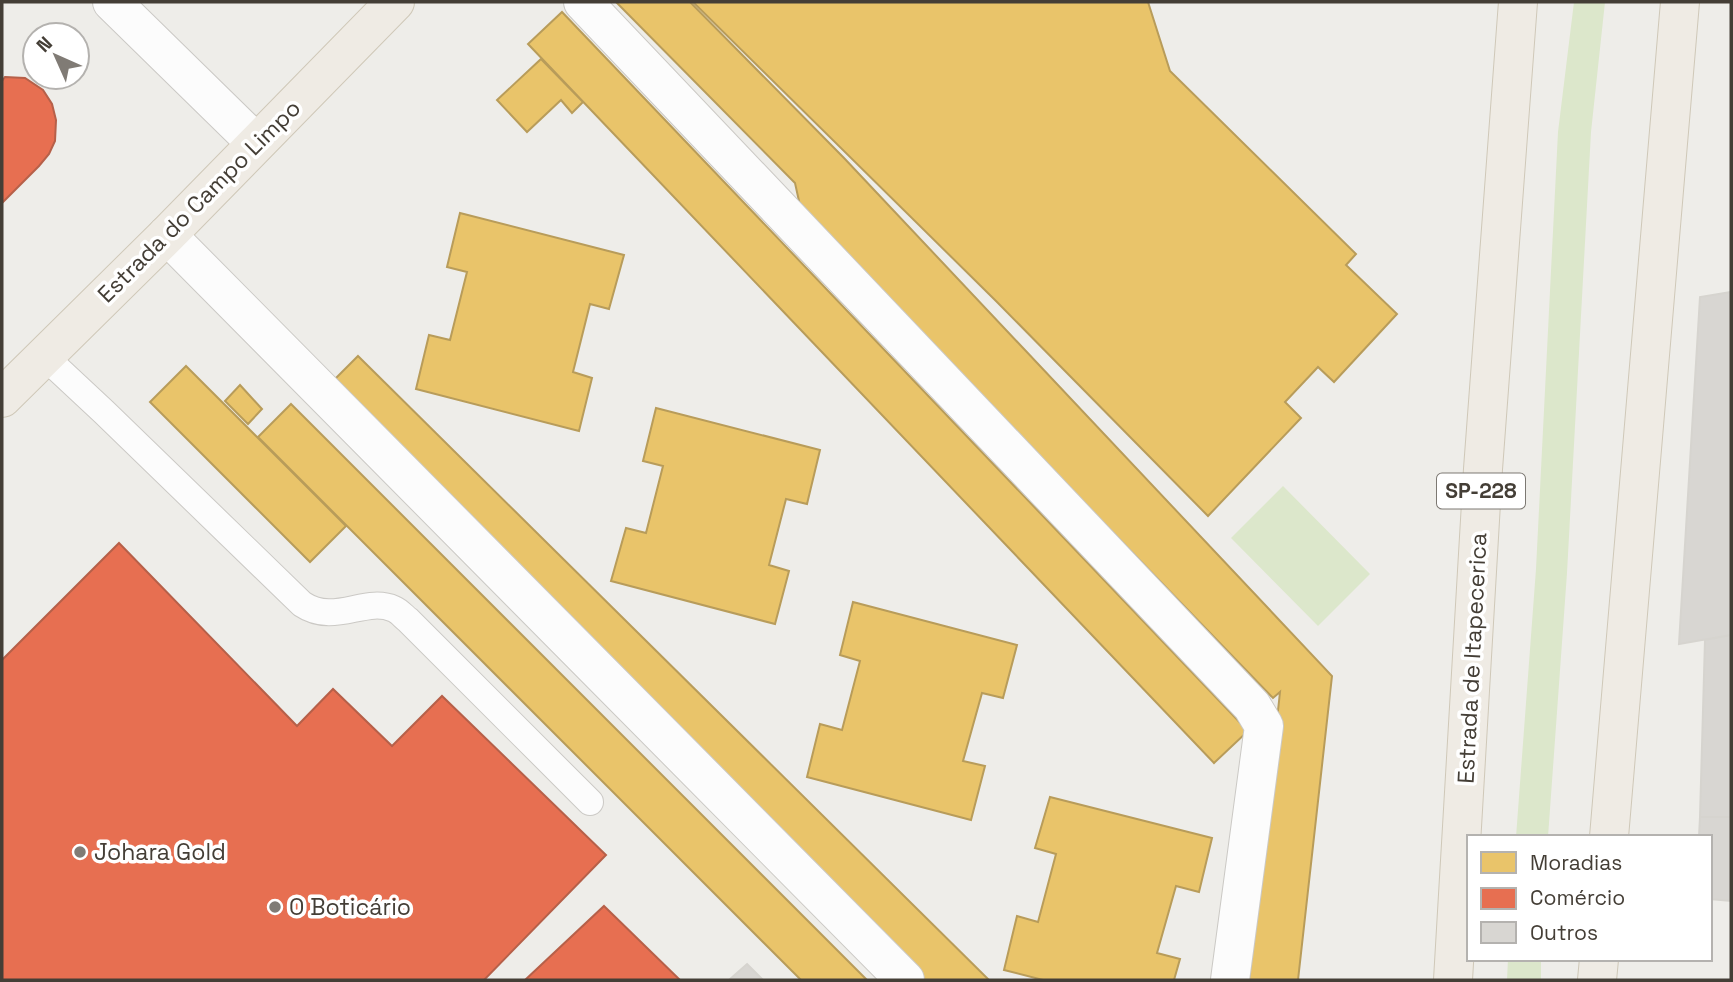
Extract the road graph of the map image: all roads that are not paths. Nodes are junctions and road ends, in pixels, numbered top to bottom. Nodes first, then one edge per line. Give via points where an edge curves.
1 (112, 2) edge
2 (395, 2) edge
3 (583, 2) edge
4 (1518, 2) edge
5 (1680, 2) edge
6 (256, 143) junction
7 (167, 235) junction
8 (44, 356) junction
9 (2, 398) edge
10 (590, 803) dead end
11 (1609, 835) edge
12 (1599, 961) edge
13 (905, 980) edge
14 (1230, 980) edge
15 (1453, 980) edge
16 (1597, 980) edge

1 - 6 street
2 - 6 main road, Estrada do Campo Limpo
3 - 14 street via 1252,706 1264,726
4 - 15 main road, Estrada de Itapecerica / SP-228 via 1483,469
5 - 11 main road
6 - 7 main road, Estrada do Campo Limpo
7 - 8 main road, Estrada do Campo Limpo
7 - 13 street
8 - 9 main road, Estrada do Campo Limpo
8 - 10 lane via 302,604 333,613 372,607 395,610
12 - 16 main road

